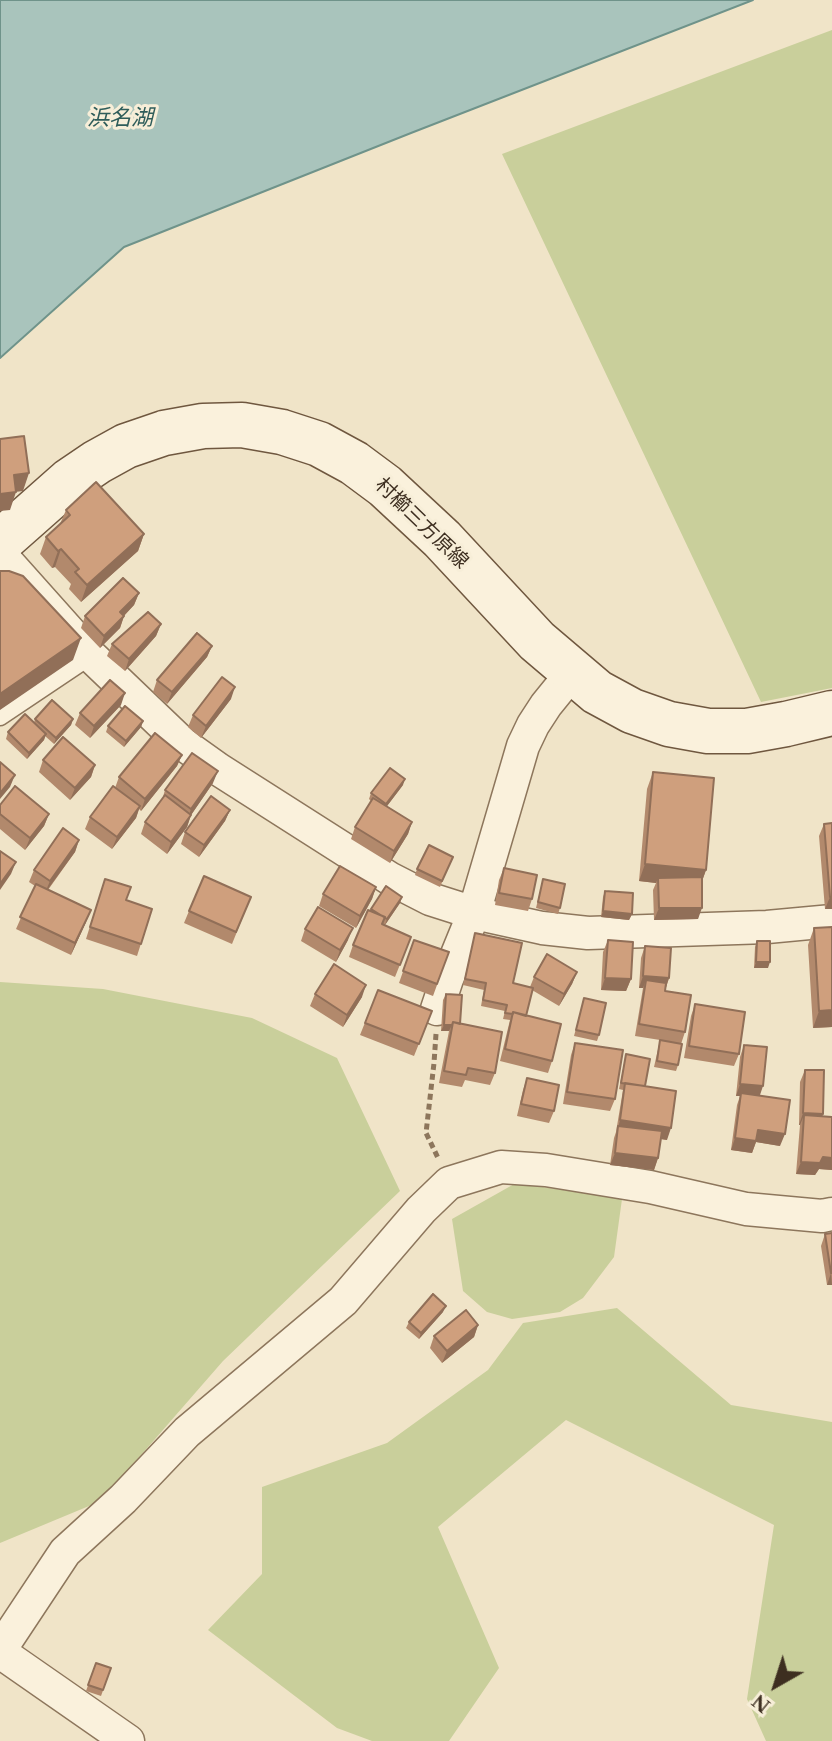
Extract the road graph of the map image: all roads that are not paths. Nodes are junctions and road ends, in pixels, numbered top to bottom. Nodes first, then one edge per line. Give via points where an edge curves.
1 (0, 542) edge
2 (0, 554) edge
3 (91, 656) junction
4 (572, 673) junction
5 (832, 713) edge
6 (0, 717) edge
7 (474, 913) junction
8 (832, 921) edge
9 (437, 1009) road end
10 (832, 1214) edge
11 (0, 1651) edge
12 (128, 1741) edge

1 - 4 main road, 村櫛三方原線 via 69,481 126,446 203,426 282,432 319,444 385,486
2 - 3 street
3 - 6 lane
3 - 7 street via 200,757 389,878
4 - 5 main road, 村櫛三方原線 via 632,711 708,731 747,731
4 - 7 street via 523,746
7 - 8 street via 588,933
7 - 9 street
10 - 11 street via 746,1209 546,1170 501,1167 449,1183 343,1301 187,1432 65,1552
11 - 12 street

